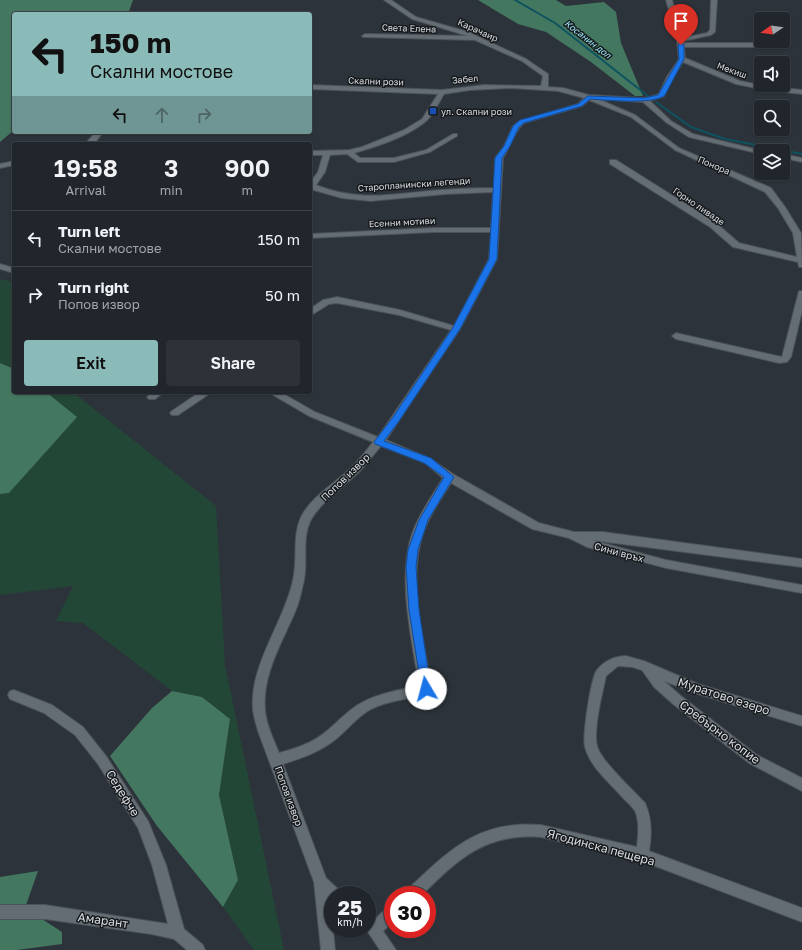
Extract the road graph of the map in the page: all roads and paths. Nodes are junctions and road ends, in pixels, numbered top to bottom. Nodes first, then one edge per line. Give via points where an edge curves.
1 (387, 0) edge
2 (669, 0) edge
3 (714, 0) edge
4 (365, 36) dead end
5 (476, 38) junction
6 (681, 42) junction
7 (754, 45) edge
8 (682, 59) junction
9 (312, 88) edge
10 (544, 89) junction
11 (442, 92) junction
12 (802, 92) edge
13 (588, 98) junction
14 (644, 99) junction
15 (98, 134) edge
16 (456, 135) dead end
17 (92, 142) edge
18 (754, 150) edge
19 (349, 152) junction
20 (312, 153) edge
21 (327, 154) junction
22 (790, 157) edge
23 (802, 160) edge
24 (613, 162) dead end
25 (12, 163) edge
26 (0, 166) edge
27 (312, 186) edge
28 (312, 187) edge
29 (496, 190) junction
30 (495, 230) junction
31 (312, 236) edge
32 (802, 261) edge
33 (802, 264) edge
34 (0, 266) edge
35 (12, 270) edge
36 (802, 293) edge
37 (312, 312) edge
38 (456, 329) junction
39 (676, 336) dead end
40 (205, 394) edge
41 (277, 394) edge
42 (175, 413) dead end
43 (379, 442) junction
44 (449, 477) junction
45 (572, 535) junction
46 (802, 563) edge
47 (802, 589) edge
48 (646, 668) junction
49 (14, 695) dead end
50 (802, 721) edge
51 (276, 760) junction
52 (802, 786) edge
53 (642, 856) junction
54 (321, 882) junction
55 (325, 886) edge
56 (421, 886) edge
57 (0, 912) edge
58 (802, 915) edge
59 (384, 921) edge
60 (376, 928) edge
61 (178, 933) junction
62 (376, 933) edge
63 (198, 950) edge
64 (328, 950) edge
65 (389, 950) edge

1 - 5 street, Карачаир via 414,18 444,25
2 - 6 street
3 - 6 street via 713,31
4 - 5 street, Света Елена
5 - 10 street, Карачаир via 535,67 547,77
6 - 7 street
6 - 8 street
8 - 12 street, Мекиш via 728,80 755,88
8 - 14 street, Забел via 662,95
9 - 11 street, Скални рози
10 - 11 street, Забел via 475,86
10 - 13 street, Забел via 565,91
11 - 19 street, Забел via 428,114 417,125
13 - 14 street, Забел
13 - 29 street, Попов извор via 580,105 516,126 499,158
13 - 32 street, Понора via 632,116 677,149 768,190 797,233
14 - 18 street via 669,122 691,136
15 - 17 street
16 - 19 street via 428,151 394,160 358,160
19 - 21 street, Забел
20 - 21 street, Забел
21 - 27 street via 319,179
22 - 23 street
24 - 32 street, Горно ливаде via 713,225 736,246
25 - 26 street
28 - 29 street, Старопланински легенди via 336,196 356,199 442,191
29 - 30 street, Попов извор
30 - 31 street, Есенни мотиви
30 - 38 street, Попов извор via 493,259
32 - 33 street, Понора
34 - 35 street
36 - 39 street via 787,357 784,360
37 - 38 street via 326,302 337,300 400,313
38 - 43 street, Попов извор
40 - 42 street
41 - 43 street, Сини връх via 312,414
43 - 44 street, Сини връх via 428,461
43 - 51 street, Попов извор via 356,469 317,504 306,518 300,541 299,579 292,606 267,660 259,697 259,711 264,731
44 - 45 street, Сини връх via 536,526
44 - 51 street via 424,520 413,550 411,567 414,610 426,689 369,704 345,721 331,737
45 - 46 street via 603,536
45 - 47 street, Сини връх via 591,544 666,564
48 - 50 street, Муратово езеро via 683,684
48 - 52 street, Сребърно копие via 677,700 753,759
48 - 53 street, Муратово езеро via 626,661 609,665 600,674 590,739 598,761 640,807 644,821
49 - 61 street, Седефче via 48,709 79,731 102,760 143,825 159,865
51 - 54 street, Попов извор
53 - 56 street, Ягодинска пещера via 541,831 516,830 485,838 452,857
53 - 58 street, Ягодинска пещера
54 - 55 street, Попов извор
54 - 64 street
57 - 61 street, Амарант via 45,912
59 - 60 street
61 - 63 street, Амарант
62 - 65 street

